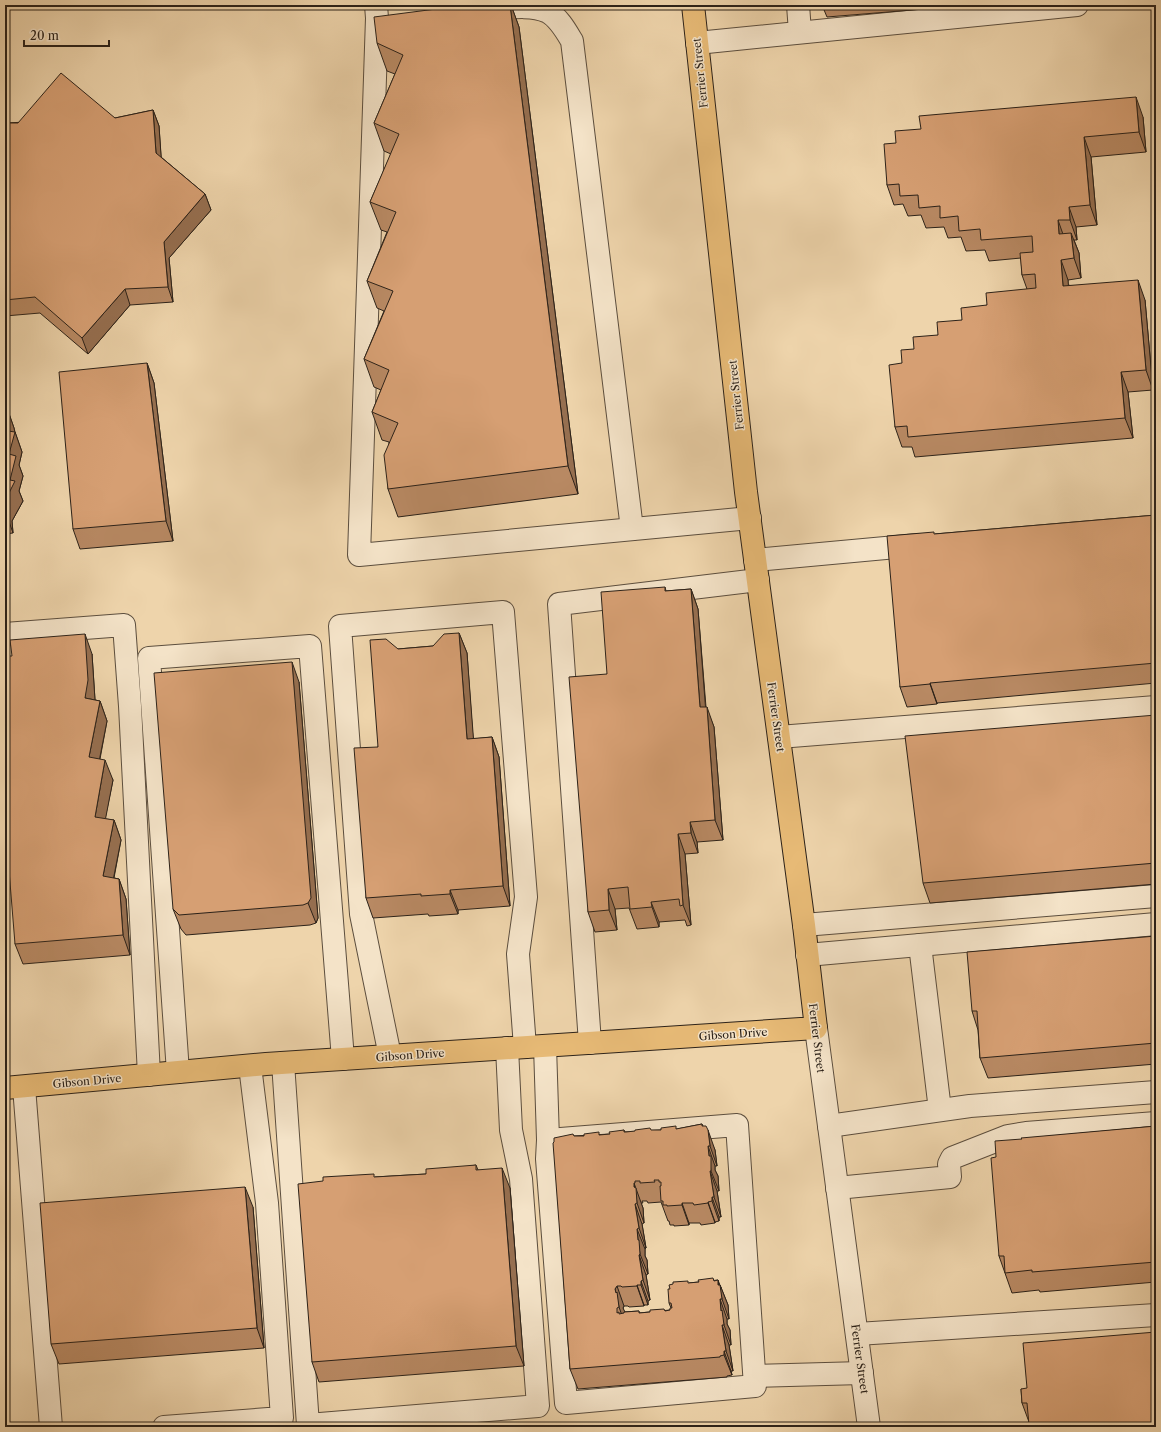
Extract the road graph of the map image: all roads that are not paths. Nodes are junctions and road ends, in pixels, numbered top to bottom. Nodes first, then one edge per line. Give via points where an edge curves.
1 (693, 5) edge
2 (798, 5) edge
3 (1077, 5) edge
4 (464, 12) edge
5 (382, 13) edge
6 (800, 32) junction
7 (697, 43) junction
8 (750, 518) junction
9 (632, 529) junction
10 (939, 543) edge
11 (756, 570) junction
12 (5, 634) edge
13 (1156, 707) edge
14 (778, 737) junction
15 (1156, 896) edge
16 (1156, 924) edge
17 (804, 925) junction
18 (920, 944) junction
19 (807, 955) junction
20 (816, 1028) junction
21 (590, 1043) junction
22 (526, 1047) junction
23 (390, 1056) junction
24 (343, 1059) junction
25 (283, 1063) junction
26 (250, 1066) junction
27 (178, 1072) junction
28 (149, 1075) junction
29 (15, 1088) edge
30 (1156, 1092) edge
31 (940, 1110) junction
32 (1156, 1123) edge
33 (829, 1126) junction
34 (548, 1140) junction
35 (837, 1188) junction
36 (1156, 1315) edge
37 (857, 1334) junction
38 (862, 1373) junction
39 (754, 1376) junction
40 (51, 1427) edge
41 (164, 1427) edge
42 (869, 1427) edge

1 - 7 main road, Ferrier Street
2 - 6 street
3 - 6 street
4 - 9 street via 528,7 548,12 560,22 572,41
5 - 9 street via 359,555
6 - 7 street
7 - 8 main road, Ferrier Street
8 - 9 street
8 - 11 main road, Ferrier Street
10 - 11 street
11 - 14 main road, Ferrier Street
11 - 21 street via 559,604
12 - 28 street via 124,625
13 - 14 street
14 - 17 main road, Ferrier Street
15 - 17 street
16 - 18 street
17 - 19 main road, Ferrier Street
18 - 19 street
18 - 31 street
19 - 20 main road, Ferrier Street
20 - 21 main road, Gibson Drive
20 - 33 street, Ferrier Street
21 - 22 main road, Gibson Drive
22 - 23 main road, Gibson Drive
22 - 23 street via 518,954 526,897 503,612 340,626 361,914
22 - 25 street via 511,1130 520,1179 538,1406 308,1425
22 - 34 street
23 - 24 main road, Gibson Drive
24 - 25 main road, Gibson Drive
24 - 27 street via 310,646 149,658
25 - 26 main road, Gibson Drive
26 - 27 main road, Gibson Drive
26 - 41 street via 267,1203 282,1418
27 - 28 main road, Gibson Drive
28 - 29 main road, Gibson Drive
29 - 40 street
30 - 31 street
31 - 33 street
32 - 35 street via 1008,1136 952,1158 949,1164 950,1176
33 - 35 street, Ferrier Street
34 - 39 street via 737,1125
34 - 39 street via 547,1159 566,1402 755,1386
35 - 37 street, Ferrier Street
36 - 37 street
37 - 38 street, Ferrier Street
38 - 39 street
38 - 42 street, Ferrier Street

